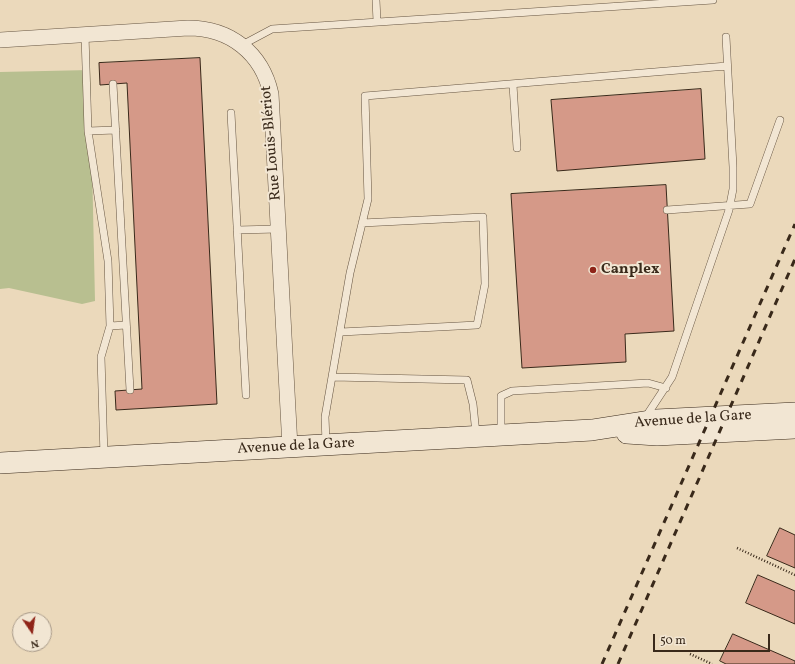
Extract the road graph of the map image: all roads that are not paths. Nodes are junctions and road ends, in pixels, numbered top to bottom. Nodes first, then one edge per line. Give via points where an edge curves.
1 (376, 0) edge
2 (713, 0) edge
3 (377, 21) junction
4 (85, 35) junction
5 (726, 36) dead end
6 (0, 40) edge
7 (242, 45) junction
8 (727, 66) junction
9 (113, 84) dead end
10 (513, 85) junction
11 (231, 114) dead end
12 (780, 120) dead end
13 (116, 130) junction
14 (88, 131) junction
15 (517, 148) dead end
16 (730, 206) junction
17 (667, 210) dead end
18 (362, 223) junction
19 (278, 229) junction
20 (237, 230) junction
21 (126, 325) junction
22 (110, 326) junction
23 (341, 332) junction
24 (333, 376) junction
25 (666, 388) junction
26 (130, 390) dead end
27 (246, 395) dead end
28 (795, 412) edge
29 (646, 428) junction
30 (795, 428) edge
31 (501, 435) junction
32 (476, 437) junction
33 (326, 445) junction
34 (290, 447) junction
35 (104, 458) junction
36 (0, 464) edge

1 - 3 lane
2 - 3 lane
3 - 7 lane via 272,29
4 - 6 street, Rue Louis-Blériot
4 - 7 street, Rue Louis-Blériot via 196,28 221,33
4 - 14 lane
5 - 8 lane
7 - 19 street, Rue Louis-Blériot via 261,67 271,94
8 - 10 lane
8 - 16 lane via 733,178
9 - 13 lane
10 - 15 lane
10 - 18 lane via 365,96 368,198
11 - 20 lane
12 - 16 lane via 750,204
13 - 14 lane
13 - 21 lane
14 - 22 lane via 108,261
16 - 17 lane
16 - 25 lane via 672,377
18 - 23 lane via 350,273
18 - 23 lane via 483,217 485,284 477,326
19 - 20 lane
19 - 34 street, Rue Louis-Blériot
20 - 27 lane
21 - 22 lane
21 - 26 lane
22 - 35 lane via 101,357
23 - 24 lane
24 - 32 lane via 467,380 473,404
24 - 33 lane via 325,417
25 - 29 lane via 649,412
25 - 31 lane via 648,383 512,391 501,396
28 - 29 street, Avenue de la Gare
29 - 30 street, Avenue de la Gare
29 - 31 street, Avenue de la Gare
31 - 32 street, Avenue de la Gare
32 - 33 street, Avenue de la Gare
33 - 34 street, Avenue de la Gare
34 - 35 street, Avenue de la Gare
35 - 36 street, Avenue de la Gare

